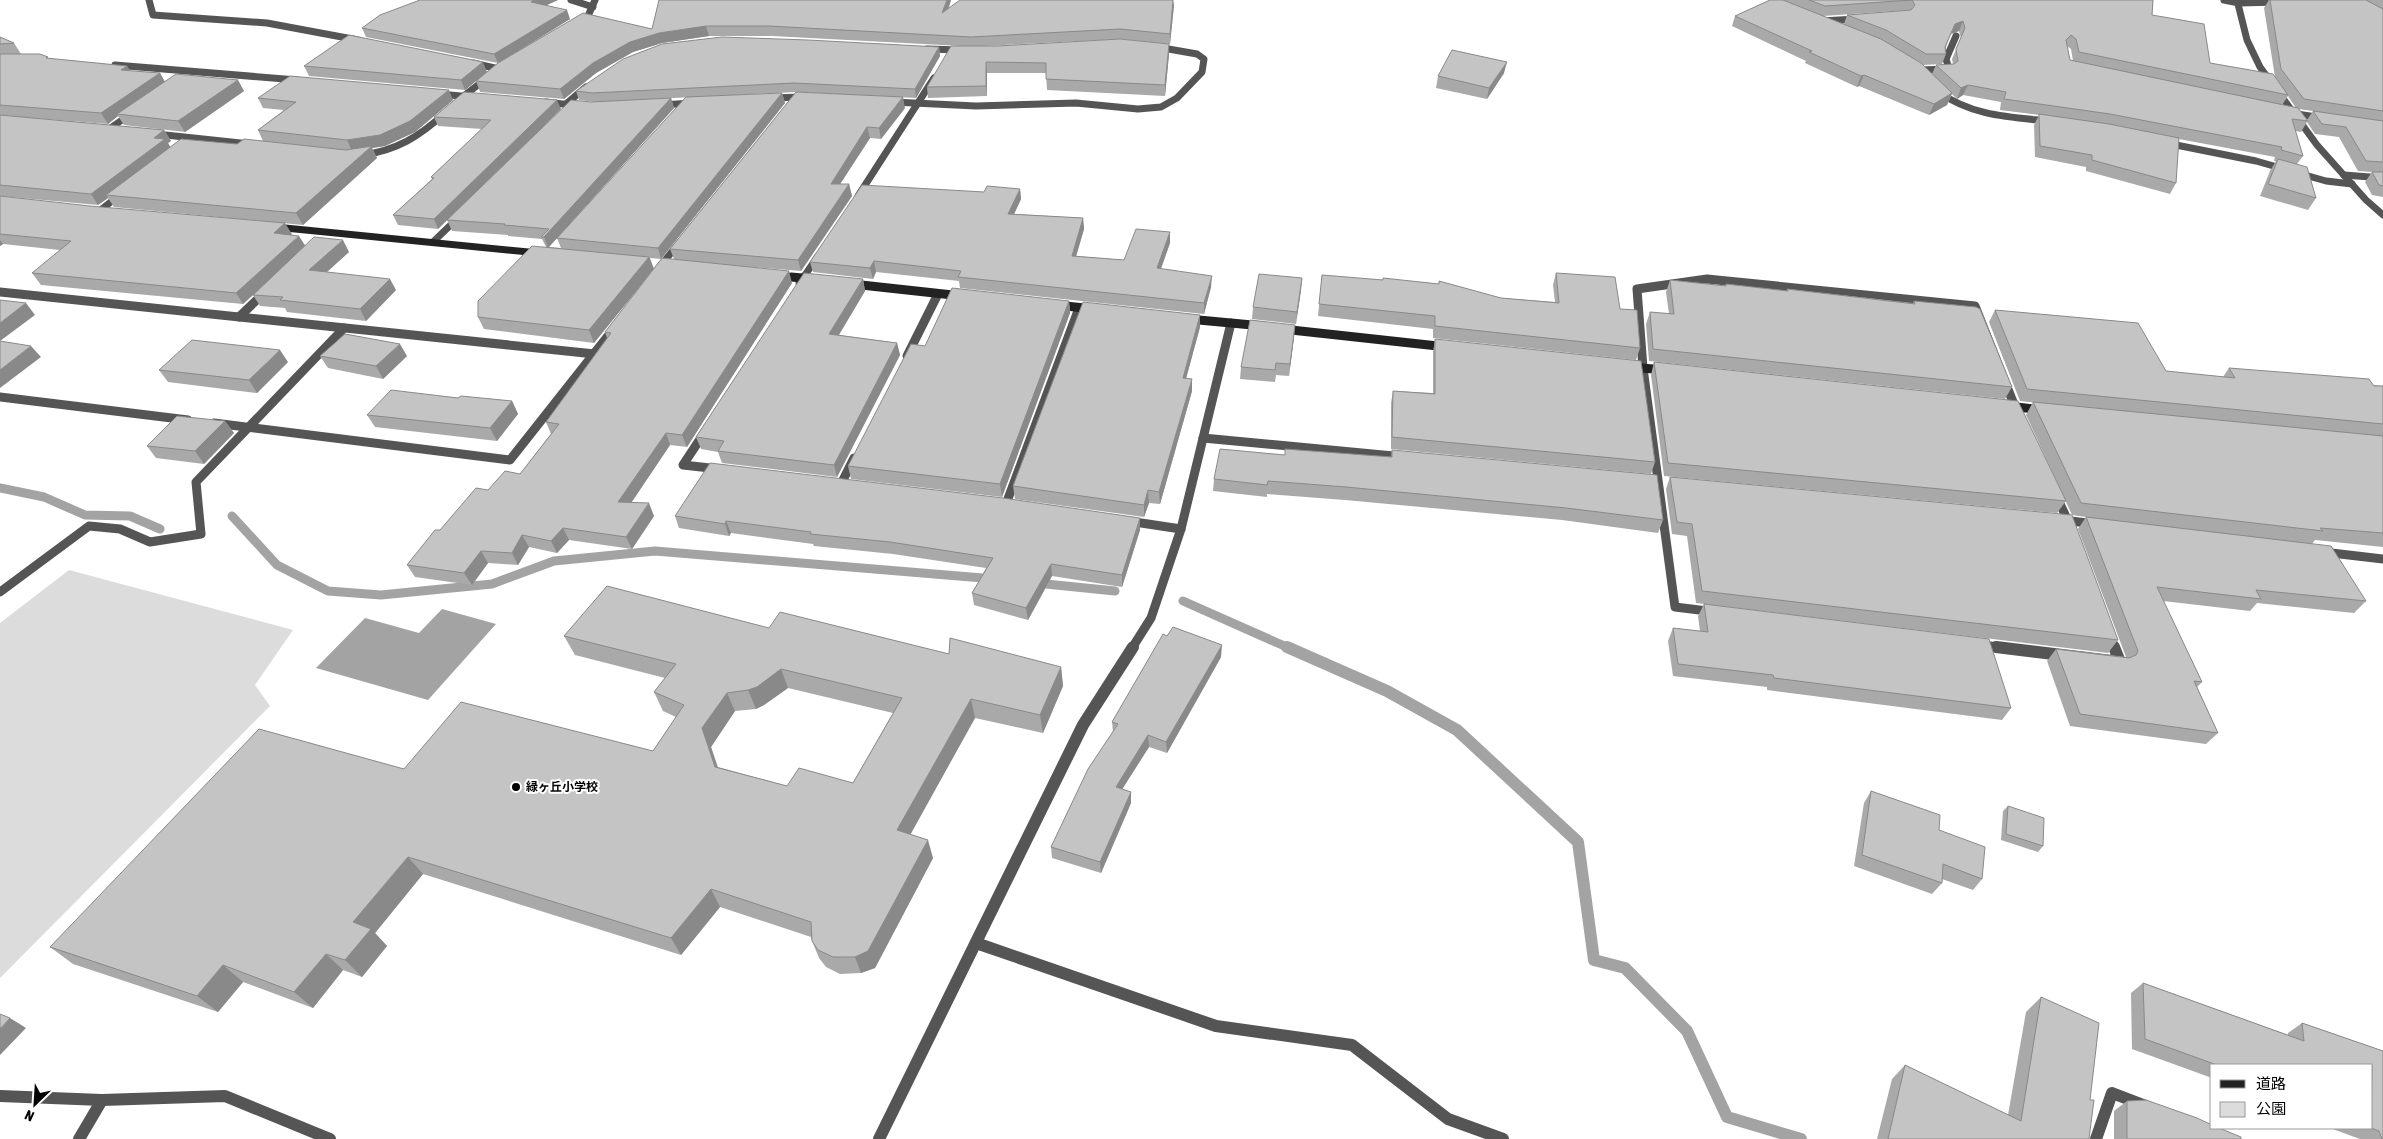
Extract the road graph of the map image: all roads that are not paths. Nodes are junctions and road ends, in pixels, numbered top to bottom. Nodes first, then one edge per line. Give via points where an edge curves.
1 (149, 0) edge
2 (571, 0) edge
3 (595, 0) edge
4 (2224, 0) edge
5 (2238, 2) edge
6 (2292, 2) edge
7 (593, 7) junction
8 (1812, 17) edge
9 (1868, 18) edge
10 (1821, 21) junction
11 (572, 24) edge
12 (1837, 27) edge
13 (1956, 36) edge
14 (369, 42) edge
15 (1146, 46) edge
16 (922, 48) edge
17 (950, 50) junction
18 (968, 51) edge
19 (946, 58) edge
20 (464, 62) edge
21 (106, 64) edge
22 (507, 64) edge
23 (1912, 66) edge
24 (499, 69) junction
25 (192, 72) junction
26 (937, 73) edge
27 (185, 77) edge
28 (301, 81) edge
29 (591, 83) edge
30 (1933, 87) edge
31 (435, 93) edge
32 (464, 96) junction
33 (796, 97) junction
34 (482, 98) edge
35 (815, 98) edge
36 (766, 99) edge
37 (457, 102) edge
38 (538, 102) edge
39 (706, 102) edge
40 (881, 102) edge
41 (686, 103) junction
42 (790, 104) edge
43 (919, 104) junction
44 (652, 105) edge
45 (588, 106) edge
46 (568, 107) junction
47 (139, 108) edge
48 (451, 108) edge
49 (680, 110) edge
50 (2285, 112) edge
51 (2295, 114) junction
52 (2334, 120) edge
53 (2058, 123) edge
54 (99, 128) edge
55 (109, 129) junction
56 (118, 130) edge
57 (148, 133) edge
58 (196, 138) junction
59 (2158, 142) edge
60 (189, 144) edge
61 (255, 145) edge
62 (352, 156) edge
63 (2344, 175) junction
64 (2383, 178) edge
65 (2352, 184) junction
66 (128, 189) edge
67 (852, 203) edge
68 (468, 207) edge
69 (88, 211) edge
70 (98, 212) junction
71 (117, 213) edge
72 (2383, 215) edge
73 (262, 226) edge
74 (330, 232) junction
75 (685, 235) edge
76 (323, 238) edge
77 (434, 241) junction
78 (825, 245) edge
79 (550, 254) edge
80 (765, 274) edge
81 (803, 278) junction
82 (650, 280) edge
83 (822, 280) edge
84 (842, 282) edge
85 (274, 284) edge
86 (0, 292) edge
87 (792, 294) edge
88 (938, 294) junction
89 (976, 298) edge
90 (1050, 305) edge
91 (1079, 308) junction
92 (1107, 311) edge
93 (239, 317) junction
94 (622, 317) edge
95 (1174, 317) edge
96 (1231, 323) junction
97 (344, 328) junction
98 (1457, 348) edge
99 (594, 354) junction
100 (903, 363) edge
101 (1624, 366) edge
102 (1643, 368) junction
103 (1672, 371) edge
104 (0, 396) edge
105 (1995, 405) edge
106 (2015, 407) junction
107 (2053, 411) edge
108 (709, 424) edge
109 (246, 427) junction
110 (1203, 438) junction
111 (859, 449) edge
112 (1411, 457) edge
113 (732, 471) edge
114 (841, 484) edge
115 (1006, 505) edge
116 (1113, 519) edge
117 (2049, 519) edge
118 (2068, 521) junction
119 (2108, 526) edge
120 (1181, 529) junction
121 (2314, 551) edge
122 (2383, 559) edge
123 (0, 592) edge
124 (976, 943) junction
125 (0, 1096) edge
126 (102, 1100) junction
127 (2158, 1110) edge
128 (79, 1139) edge
129 (330, 1139) edge
130 (879, 1139) edge
131 (1504, 1139) edge
132 (2096, 1139) edge

1 - 14 street via 154,15 267,22
2 - 7 street
3 - 7 street
4 - 5 street
5 - 6 street
5 - 51 street via 2247,40 2260,67
7 - 11 street via 588,16
8 - 10 street
9 - 10 street
10 - 12 street
13 - 23 street via 1946,59 1949,68 1922,73
15 - 43 street via 1197,54 1204,59 1202,72 1177,98 1161,107 1138,109 1076,103
16 - 17 street
17 - 18 street
17 - 19 street
20 - 24 street
21 - 25 street
22 - 24 street
24 - 32 street
25 - 27 street
25 - 28 street
26 - 43 street
29 - 46 street
30 - 53 street via 1958,106 1972,111
31 - 32 street
32 - 34 street
32 - 37 street
33 - 35 street
33 - 36 street
33 - 42 street
38 - 46 street
39 - 41 street
40 - 43 street
41 - 44 street
41 - 49 street
43 - 67 street
45 - 46 street
47 - 55 street
48 - 62 street via 405,144 373,154
50 - 51 street
51 - 52 street
51 - 63 street
54 - 55 street
55 - 56 street
57 - 58 street
58 - 60 street
58 - 61 street
59 - 65 street via 2256,160 2326,181
63 - 64 street
63 - 65 street
65 - 72 street
66 - 70 street
68 - 77 street
69 - 70 street
70 - 71 street
73 - 74 street
74 - 76 street
74 - 77 street
75 - 82 street
77 - 79 street
78 - 81 street
80 - 81 street
81 - 83 street
81 - 87 street
84 - 88 street
85 - 93 street
86 - 93 street
88 - 89 street
88 - 100 street
90 - 91 street
91 - 92 street
91 - 115 street
93 - 97 street
94 - 99 street
95 - 96 street
96 - 98 street
96 - 110 street
97 - 99 street
97 - 109 street
99 - 109 street via 510,460
101 - 102 street
102 - 103 street
102 - 106 street via 1637,289 1707,279 1974,306
102 - 118 street via 1675,607 2120,662
104 - 109 street
105 - 106 street
106 - 107 street
106 - 118 street
108 - 113 street via 683,465
109 - 123 street via 196,482 201,534 150,542 120,528 89,526
110 - 112 street
110 - 120 street
111 - 114 street
116 - 120 street
117 - 118 street
118 - 119 street
120 - 124 street via 1151,618 1082,725
121 - 122 street
124 - 130 street
124 - 131 street via 1216,1026 1352,1045 1448,1119
125 - 126 street
126 - 128 street
126 - 129 street via 225,1096
127 - 132 street via 2112,1093

